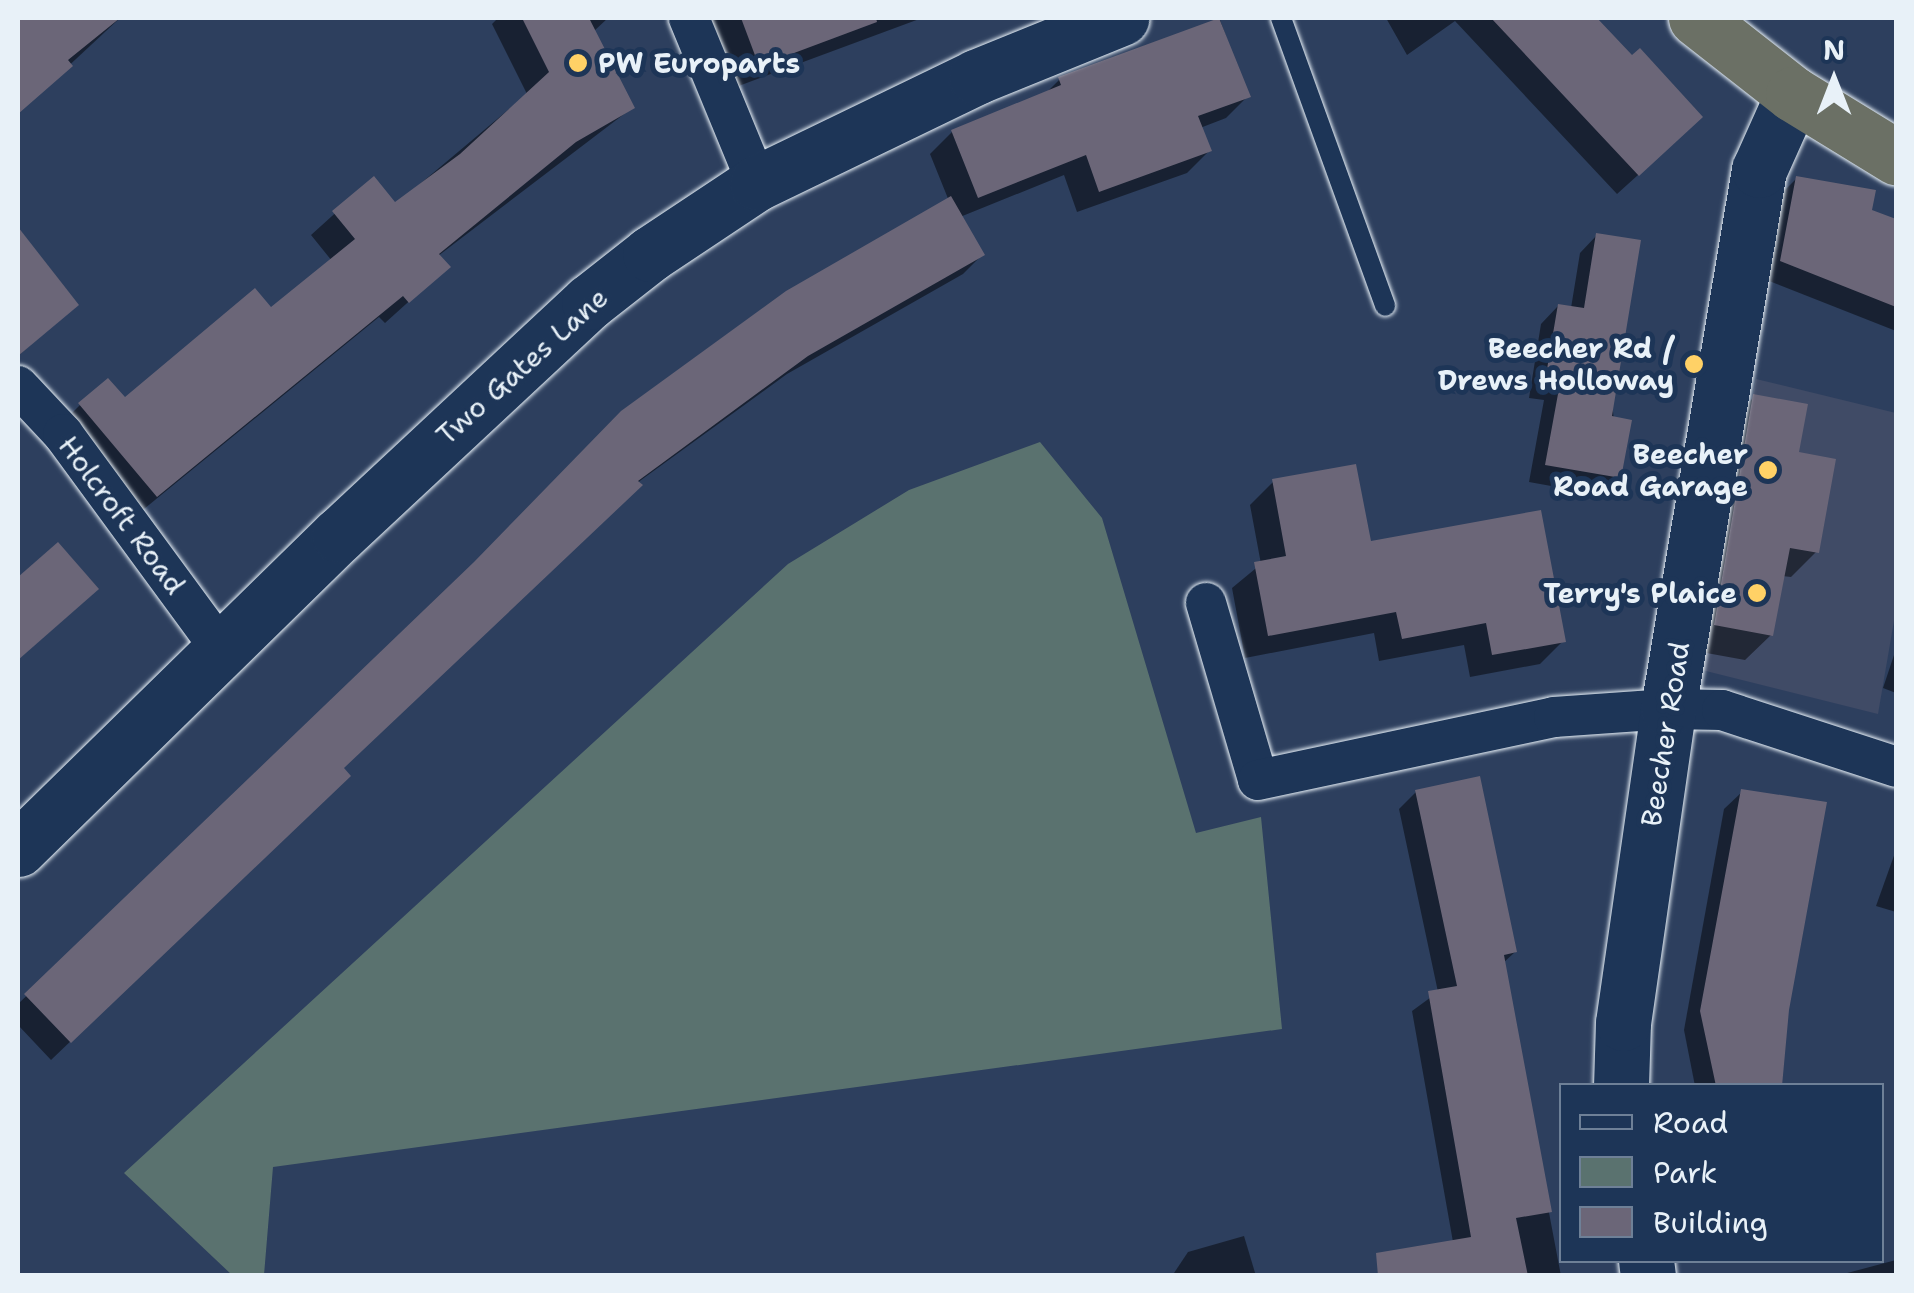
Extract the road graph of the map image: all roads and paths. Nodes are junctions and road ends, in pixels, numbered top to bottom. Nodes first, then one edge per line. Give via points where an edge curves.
1 (689, 18) edge
2 (1121, 18) edge
3 (1281, 18) edge
4 (1696, 18) edge
5 (1793, 94) junction
6 (1896, 157) edge
7 (757, 184) junction
8 (1386, 306) dead end
9 (18, 386) edge
10 (1206, 603) dead end
11 (220, 648) junction
12 (1668, 709) junction
13 (1896, 767) edge
14 (18, 849) edge
15 (1621, 1083) edge

1 - 7 street
2 - 7 street, Two Gates Lane via 976,77
3 - 8 lane
4 - 5 highway
5 - 6 highway
5 - 12 street, Beecher Road via 1760,170
7 - 11 street, Two Gates Lane via 589,302
9 - 11 street, Holcroft Road via 63,434
10 - 12 street via 1258,780 1554,717
11 - 14 street, Two Gates Lane
12 - 13 street via 1722,710
12 - 15 street, Beecher Road via 1623,1023

